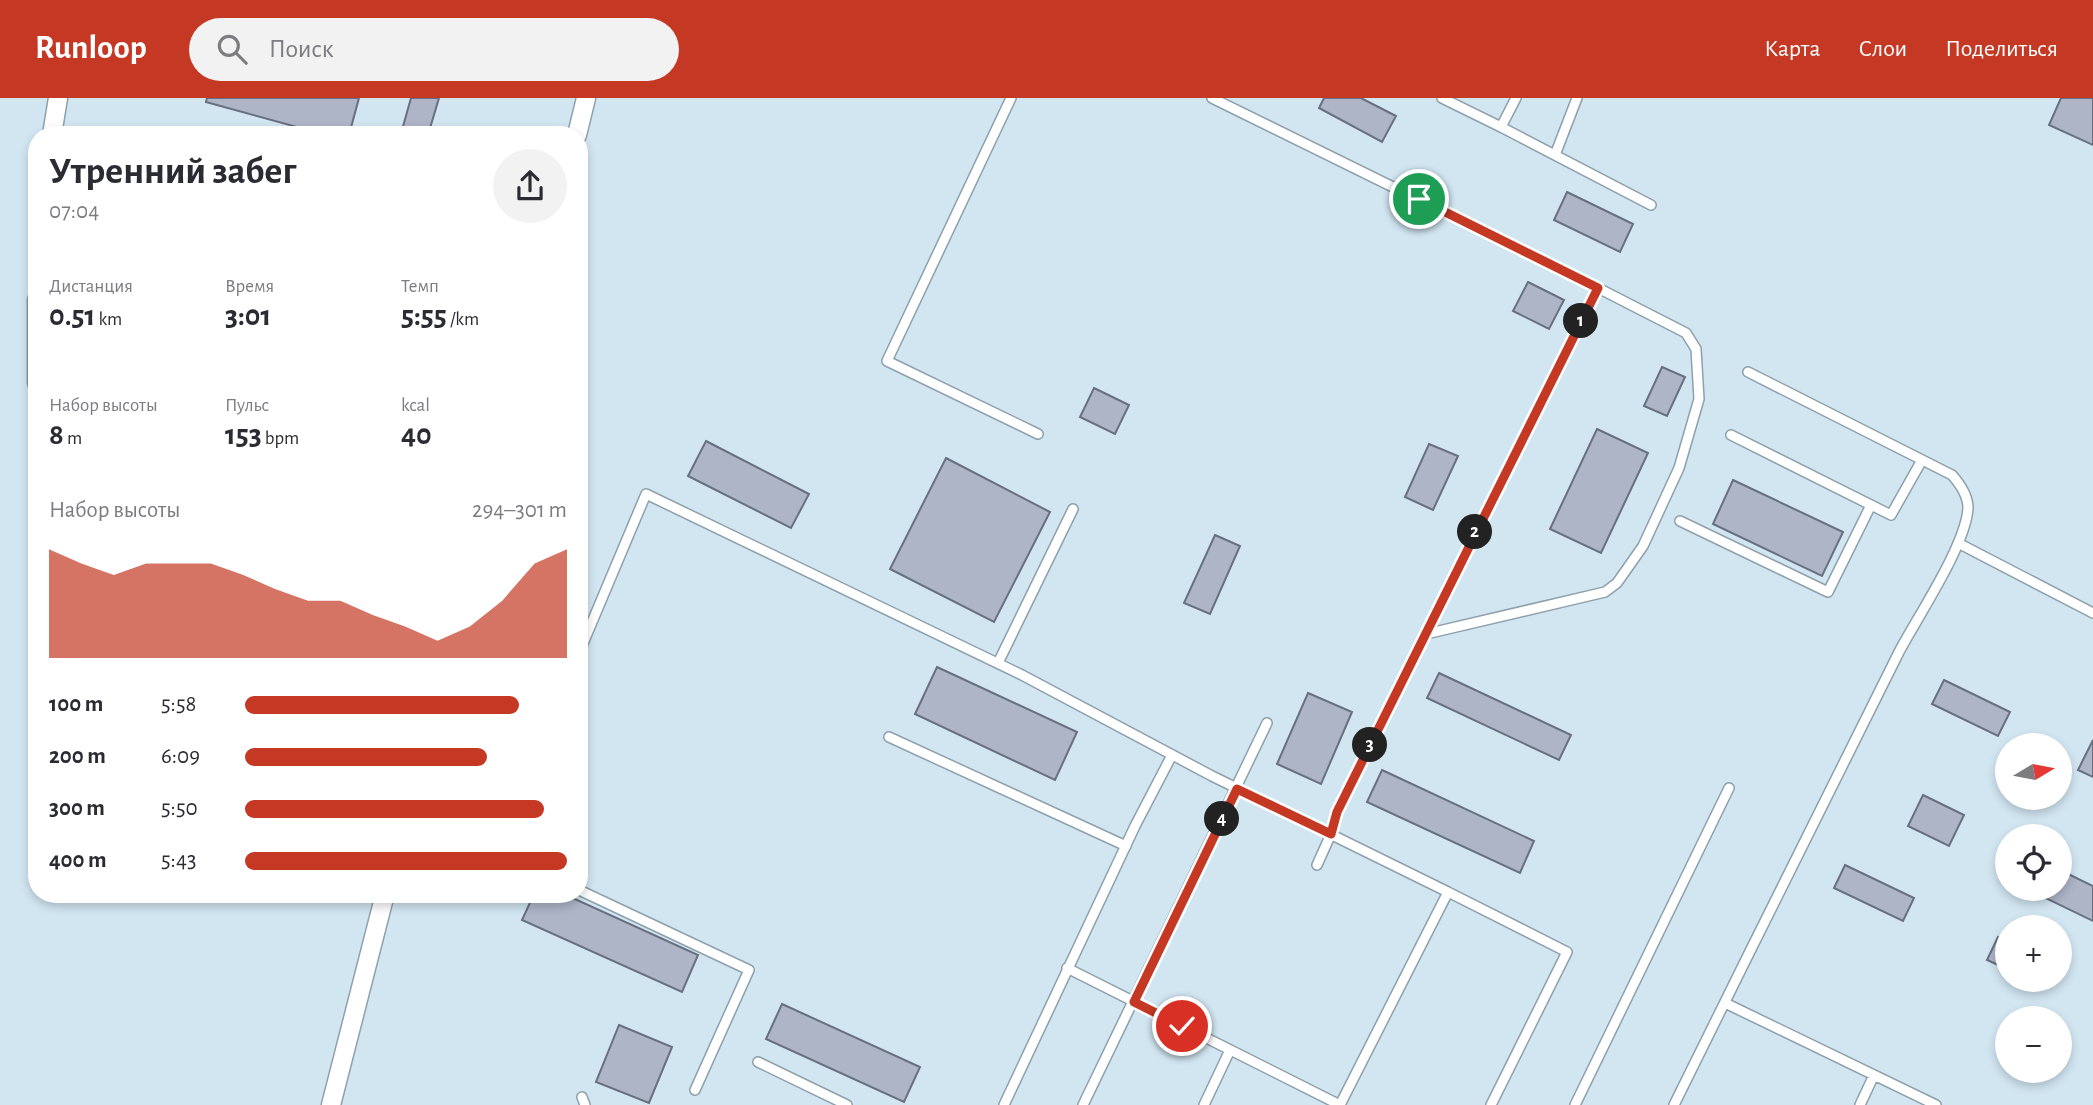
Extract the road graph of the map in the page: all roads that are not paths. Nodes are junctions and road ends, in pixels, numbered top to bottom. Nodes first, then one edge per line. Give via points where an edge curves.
1 (58, 98) edge
2 (586, 98) edge
3 (1011, 98) edge
4 (1212, 98) edge
5 (1442, 98) edge
6 (1516, 98) edge
7 (1577, 98) edge
8 (53, 126) edge
9 (580, 126) edge
10 (1501, 127) junction
11 (1555, 155) junction
12 (1651, 205) dead end
13 (1598, 288) junction
14 (1748, 372) dead end
15 (1038, 434) dead end
16 (1731, 435) dead end
17 (1922, 460) junction
18 (1871, 505) junction
19 (1073, 509) dead end
20 (1680, 521) dead end
21 (1958, 543) junction
22 (2093, 613) edge
23 (588, 632) edge
24 (1426, 634) junction
25 (998, 663) junction
26 (1267, 723) dead end
27 (889, 737) dead end
28 (1172, 755) junction
29 (1729, 788) dead end
30 (1237, 789) junction
31 (1331, 834) junction
32 (1126, 846) junction
33 (1317, 865) dead end
34 (1448, 892) junction
35 (588, 894) edge
36 (383, 903) edge
37 (1067, 968) junction
38 (1134, 1002) junction
39 (1725, 1003) junction
40 (1230, 1050) junction
41 (758, 1062) dead end
42 (1874, 1075) junction
43 (695, 1090) dead end
44 (331, 1105) edge
45 (846, 1105) edge
46 (1004, 1105) edge
47 (1083, 1105) edge
48 (1203, 1105) edge
49 (1340, 1105) edge
50 (1491, 1105) edge
51 (1575, 1105) edge
52 (1674, 1105) edge
53 (1860, 1105) edge
54 (1936, 1105) edge

1 - 8 street
2 - 9 street
3 - 15 lane via 887,360
4 - 13 lane
5 - 10 lane
6 - 10 lane
7 - 11 lane
10 - 11 lane
11 - 12 lane
13 - 24 lane
13 - 24 lane via 1686,333 1696,349 1699,399 1679,468 1643,546 1617,583 1605,592
14 - 17 lane
16 - 18 lane
17 - 18 lane via 1891,515
17 - 21 lane via 1960,483 1968,508
18 - 20 lane via 1828,592
19 - 25 lane
21 - 22 lane
21 - 39 lane
23 - 25 lane via 646,494
24 - 31 lane via 1337,812
25 - 28 lane
26 - 30 lane
27 - 32 lane
28 - 30 lane
28 - 32 lane
29 - 51 lane
30 - 31 lane
30 - 38 lane
31 - 33 lane
31 - 34 lane
32 - 37 lane
34 - 49 lane
34 - 50 lane via 1567,952
35 - 43 lane via 749,970
36 - 44 street
37 - 38 lane
37 - 46 lane
38 - 40 lane
38 - 47 lane
39 - 42 lane
39 - 52 lane
40 - 48 lane
40 - 49 lane
41 - 45 lane
42 - 53 lane
42 - 54 lane

